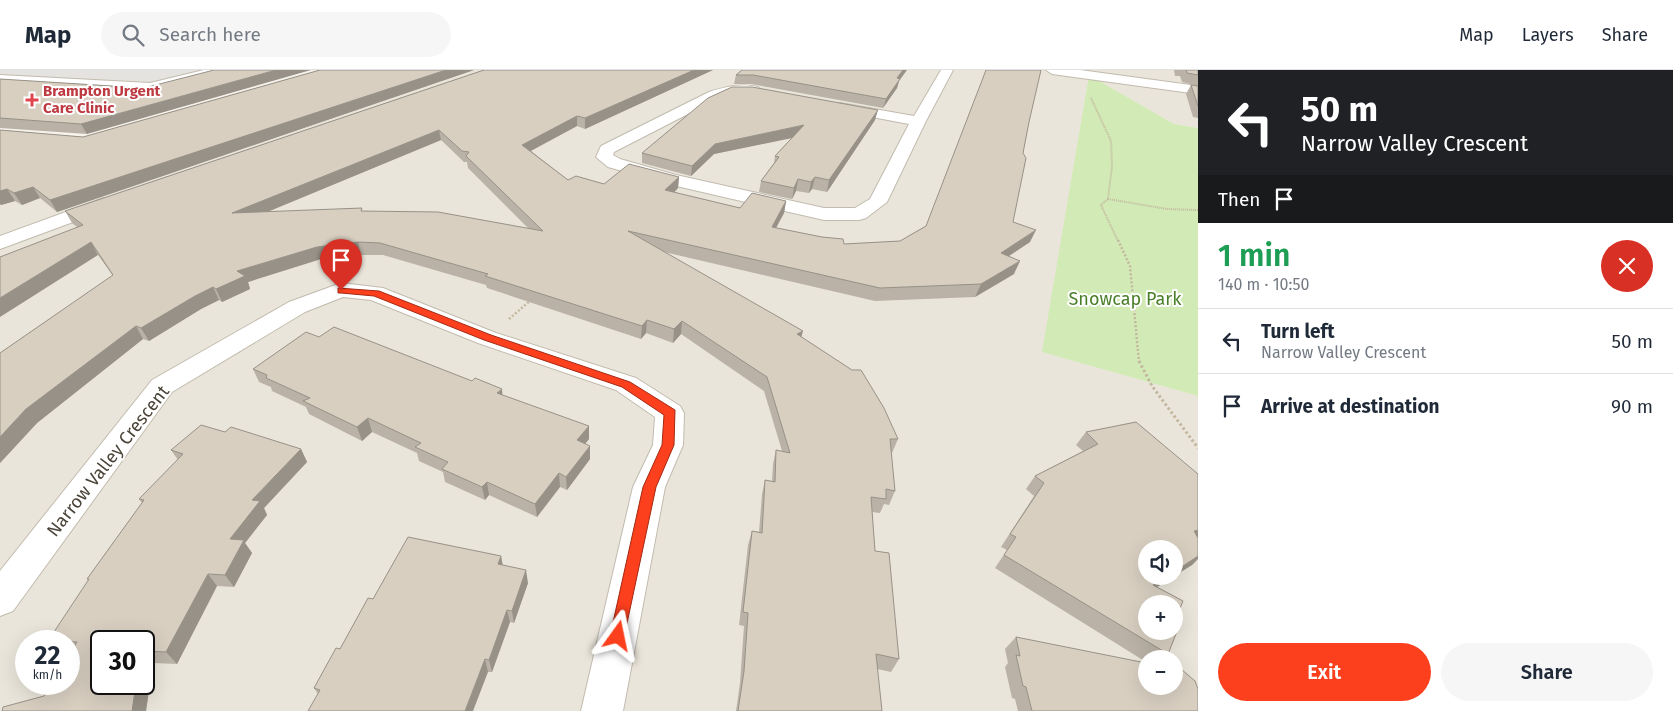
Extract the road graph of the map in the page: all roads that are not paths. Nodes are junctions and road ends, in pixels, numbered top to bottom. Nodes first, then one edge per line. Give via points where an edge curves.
1 (220, 70) edge
2 (947, 70) edge
3 (1052, 70) edge
4 (127, 71) edge
5 (0, 79) edge
6 (101, 84) junction
7 (1198, 90) edge
8 (770, 94) edge
9 (819, 103) edge
10 (918, 121) junction
11 (120, 198) edge
12 (0, 243) edge
13 (0, 599) edge
14 (602, 711) edge

1 - 6 street via 150,87
2 - 10 street
3 - 7 street
4 - 6 street
5 - 6 street
8 - 10 street via 728,90 714,95 607,149 604,156 614,163 682,182 824,214 859,214 878,202
9 - 10 street
11 - 12 street
13 - 14 street, Narrow Valley Crescent via 162,386 297,307 341,290 375,293 488,338 626,384 670,413 668,445 649,487

